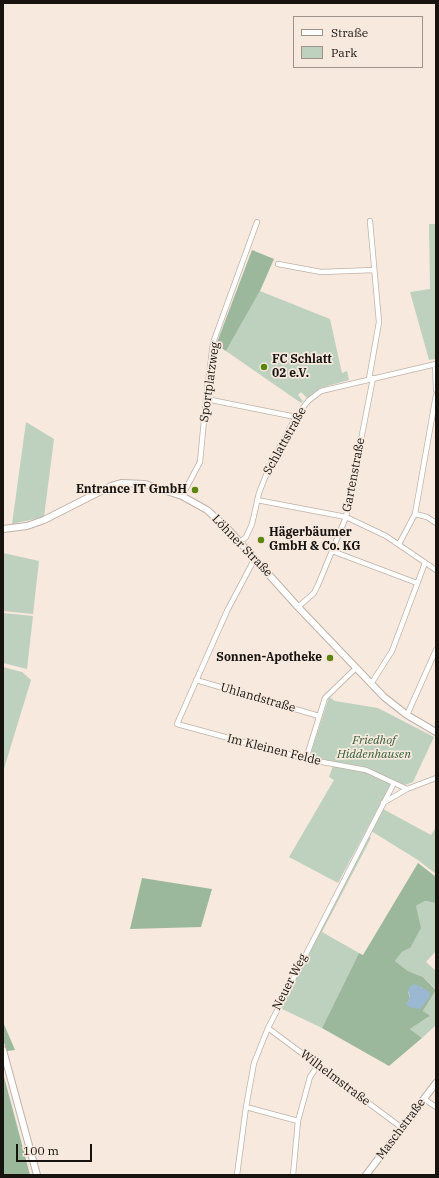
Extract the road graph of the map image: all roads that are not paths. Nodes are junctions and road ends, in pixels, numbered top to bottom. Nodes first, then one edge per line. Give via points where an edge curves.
1 (370, 221) dead end
2 (257, 222) dead end
3 (278, 264) dead end
4 (374, 270) junction
5 (435, 364) edge
6 (371, 378) junction
7 (436, 390) edge
8 (436, 395) edge
9 (206, 399) junction
10 (296, 417) junction
11 (182, 496) junction
12 (257, 500) junction
13 (415, 514) junction
14 (346, 517) junction
15 (436, 523) edge
16 (3, 529) edge
17 (240, 542) junction
18 (399, 544) junction
19 (332, 551) junction
20 (255, 558) junction
21 (425, 563) junction
22 (436, 570) edge
23 (417, 583) junction
24 (298, 607) junction
25 (436, 650) edge
26 (356, 668) junction
27 (196, 680) junction
28 (371, 684) junction
29 (407, 715) junction
30 (319, 716) junction
31 (436, 732) edge
32 (306, 759) junction
33 (436, 778) edge
34 (394, 783) junction
35 (407, 789) junction
36 (383, 803) junction
37 (268, 1028) junction
38 (3, 1050) edge
39 (318, 1065) junction
40 (436, 1083) edge
41 (424, 1099) junction
42 (246, 1106) junction
43 (436, 1108) edge
44 (298, 1121) junction
45 (402, 1128) junction
46 (37, 1175) edge
47 (237, 1175) edge
48 (293, 1175) edge
49 (366, 1175) edge

1 - 4 street
2 - 9 street, Sportplatzweg via 214,343
3 - 4 street via 321,272
4 - 6 street via 379,322
5 - 6 street, Schlattstraße
5 - 7 street
6 - 10 street, Schlattstraße via 321,391
6 - 14 street, Gartenstraße
8 - 13 street
9 - 10 street
9 - 11 street, Sportplatzweg via 200,462
10 - 12 street, Schlattstraße via 270,465
11 - 16 main road, Löhner Straße via 145,484 121,483 44,520 27,526
11 - 17 main road, Löhner Straße via 207,510
12 - 14 street
12 - 17 street, Schlattstraße via 252,524 246,537
13 - 15 street
13 - 18 street
14 - 18 street via 371,527
14 - 19 street, Gartenstraße
17 - 20 main road, Löhner Straße
18 - 21 street
19 - 23 street
19 - 24 street, Gartenstraße via 314,593
20 - 24 main road, Löhner Straße
20 - 27 street via 227,611
21 - 22 street
21 - 23 street
23 - 28 street via 392,651
24 - 26 main road, Löhner Straße
25 - 29 street
26 - 28 main road, Löhner Straße
26 - 30 street via 325,698
27 - 30 street, Uhlandstraße
27 - 32 street, Im Kleinen Felde via 177,724
28 - 29 main road, Löhner Straße
29 - 31 main road, Löhner Straße
30 - 32 street
32 - 34 street, Im Kleinen Felde via 366,770
33 - 35 street
34 - 35 street
34 - 36 street, Neuer Weg
35 - 36 street
36 - 37 street, Neuer Weg
37 - 39 street, Wilhelmstraße
37 - 42 street, Neuer Weg via 254,1063
38 - 46 main road
39 - 44 street via 310,1077
39 - 45 street, Wilhelmstraße
40 - 41 main road, Maschstraße
41 - 43 street
41 - 45 main road, Maschstraße
42 - 44 street
42 - 47 street, Neuer Weg
44 - 48 street
45 - 49 main road, Maschstraße

